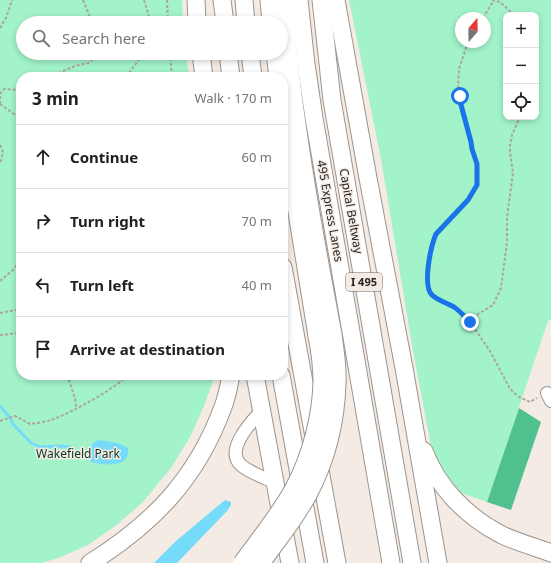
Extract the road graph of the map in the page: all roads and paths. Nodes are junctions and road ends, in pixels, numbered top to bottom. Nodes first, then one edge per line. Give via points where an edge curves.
1 (12, 0) edge
2 (82, 0) edge
3 (144, 0) edge
4 (167, 0) edge
5 (196, 0) edge
6 (222, 0) edge
7 (244, 0) edge
8 (269, 0) edge
9 (283, 0) edge
10 (299, 0) edge
11 (321, 0) edge
12 (336, 0) edge
13 (493, 0) edge
14 (486, 12) edge
15 (511, 12) edge
16 (90, 16) edge
17 (149, 16) edge
18 (168, 16) edge
19 (197, 16) edge
20 (224, 16) edge
21 (245, 16) edge
22 (270, 16) edge
23 (285, 16) edge
24 (0, 28) edge
25 (466, 48) edge
26 (288, 53) edge
27 (92, 60) edge
28 (139, 60) edge
29 (171, 60) edge
30 (202, 60) edge
31 (229, 60) edge
32 (251, 60) edge
33 (276, 60) edge
34 (61, 72) edge
35 (130, 72) edge
36 (172, 72) edge
37 (203, 72) edge
38 (230, 72) edge
39 (252, 72) edge
40 (277, 72) edge
41 (16, 90) edge
42 (0, 104) edge
43 (16, 115) edge
44 (519, 120) edge
45 (0, 145) edge
46 (288, 155) edge
47 (0, 162) edge
48 (16, 266) edge
49 (0, 281) edge
50 (288, 294) edge
51 (16, 310) edge
52 (0, 313) edge
53 (471, 323) junction
54 (16, 333) edge
55 (0, 334) edge
56 (325, 335) junction
57 (70, 380) edge
58 (123, 380) edge
59 (231, 380) edge
60 (257, 380) edge
61 (282, 380) edge
62 (549, 397) edge
63 (410, 404) junction
64 (76, 408) junction
65 (262, 410) junction
66 (0, 421) edge
67 (276, 483) junction
68 (551, 554) edge
69 (90, 563) edge
70 (242, 563) edge
71 (261, 563) edge
72 (290, 563) edge
73 (315, 563) edge
74 (337, 563) edge
75 (391, 563) edge
76 (412, 563) edge
77 (438, 563) edge

1 - 24 path
2 - 16 path
3 - 17 path
4 - 18 path
5 - 19 highway
6 - 20 highway
7 - 21 highway
8 - 22 highway
9 - 23 highway
10 - 75 highway, 495 Express Lanes / I 495 via 314,118
11 - 76 highway, Capital Beltway / I 495 via 332,100
12 - 63 highway
13 - 14 path
13 - 15 path via 500,2
25 - 53 path via 459,69 458,87 477,164 477,185 468,200 436,234 428,267 428,285 432,295 456,309
26 - 56 highway
27 - 34 path
28 - 35 path
29 - 36 path
30 - 37 highway
31 - 38 highway
32 - 39 highway
33 - 40 highway
41 - 42 path via 4,89 0,94
42 - 43 path
44 - 53 path via 510,146 513,173 501,288 493,305 478,314
45 - 47 path via 3,152
46 - 56 highway
48 - 49 path
50 - 74 highway
51 - 52 path
53 - 62 path via 490,351 510,389 530,402
54 - 55 path
56 - 70 highway, bridge via 319,410 306,461 294,488
56 - 71 highway, bridge via 336,358 337,383 328,442 308,495
57 - 64 path
58 - 64 path
59 - 69 highway via 211,437 195,466 174,494 146,523
60 - 65 highway
61 - 73 highway
63 - 68 highway via 427,458 443,487 458,504 476,520 503,535
63 - 77 highway
64 - 66 path via 51,420 30,424 15,416
65 - 67 highway
65 - 67 lane via 242,434 236,456 241,465
67 - 72 highway

